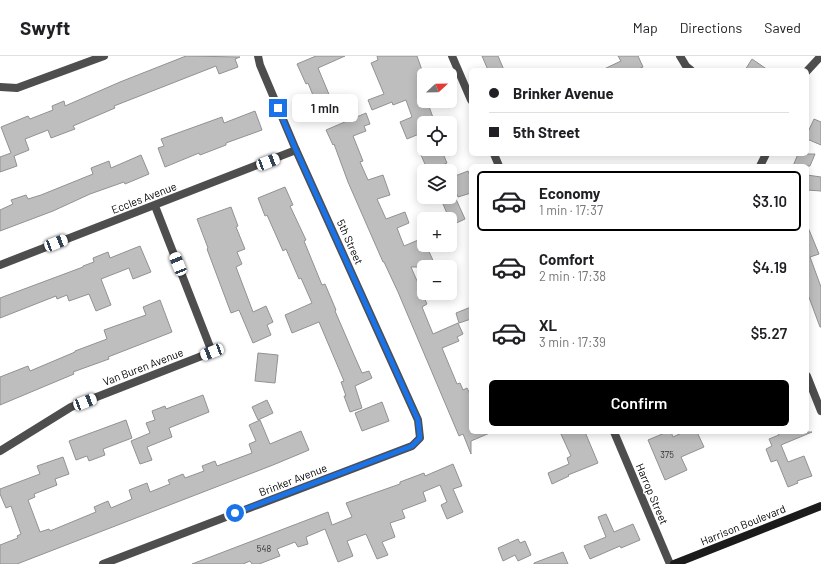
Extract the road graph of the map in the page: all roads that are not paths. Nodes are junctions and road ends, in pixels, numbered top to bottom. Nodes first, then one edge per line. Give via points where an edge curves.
1 (104, 56) edge
2 (258, 56) edge
3 (452, 56) edge
4 (680, 56) edge
5 (820, 56) edge
6 (688, 68) edge
7 (809, 69) edge
8 (0, 87) edge
9 (469, 95) edge
10 (296, 150) junction
11 (155, 206) junction
12 (0, 265) edge
13 (809, 381) edge
14 (821, 411) edge
15 (615, 434) edge
16 (420, 438) joint
17 (0, 451) edge
18 (821, 506) edge
19 (693, 560) edge
20 (103, 564) edge
21 (670, 564) edge
22 (674, 564) edge

1 - 8 street via 17,88
2 - 10 street, 5th Street
3 - 9 street
4 - 6 street
5 - 7 street
10 - 11 street, Eccles Avenue
10 - 16 street, 5th Street via 418,420
11 - 12 street, Eccles Avenue
11 - 17 street, Van Buren Avenue via 212,352 71,407
13 - 14 street
15 - 21 street, Harrop Street
16 - 20 street, Brinker Avenue via 412,446
18 - 19 main road, Harrison Boulevard
19 - 22 main road, Harrison Boulevard

